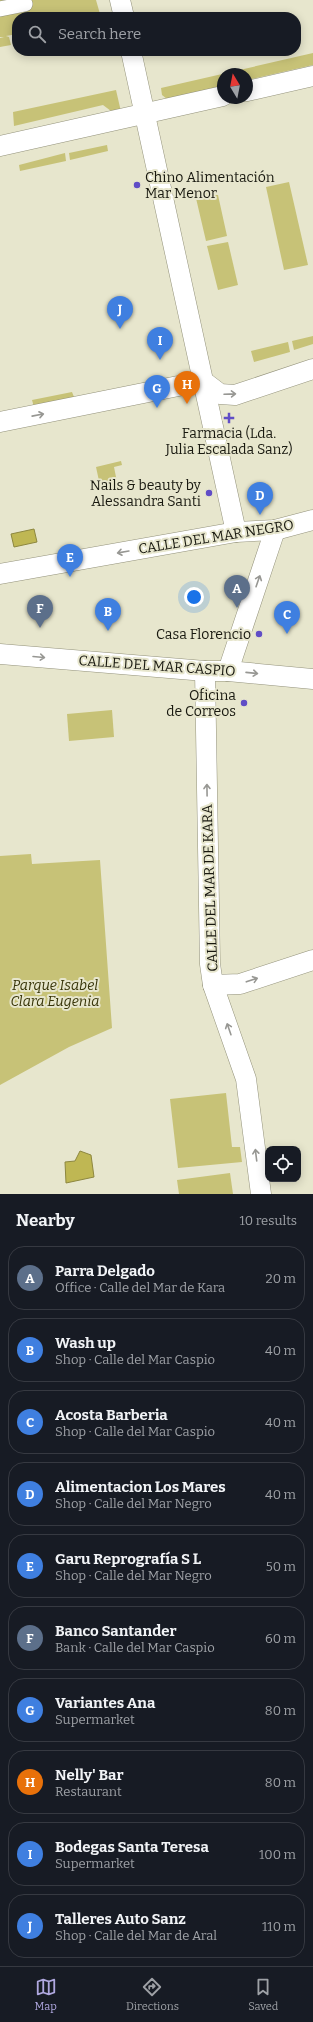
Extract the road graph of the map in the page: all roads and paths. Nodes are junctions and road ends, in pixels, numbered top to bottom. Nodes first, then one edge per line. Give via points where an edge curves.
1 (120, 0) edge
2 (25, 4) dead end
3 (0, 9) edge
4 (123, 12) edge
5 (132, 56) edge
6 (313, 76) edge
7 (253, 90) edge
8 (217, 97) edge
9 (144, 113) junction
10 (0, 146) edge
11 (313, 369) edge
12 (203, 381) junction
13 (0, 422) edge
14 (313, 520) edge
15 (275, 530) junction
16 (236, 532) junction
17 (0, 574) edge
18 (0, 654) edge
19 (205, 671) junction
20 (228, 671) junction
21 (313, 679) edge
22 (313, 960) edge
23 (214, 985) junction
24 (261, 1194) edge

1 - 4 street
2 - 3 street
5 - 9 street
6 - 7 street
8 - 9 street
9 - 10 street
9 - 12 street
12 -> 11 street via 220,394 235,395
13 -> 12 street
12 - 16 street
14 - 15 street, CALLE DEL MAR NEGRO
15 - 16 street, CALLE DEL MAR NEGRO
20 -> 15 street
16 -> 17 street, CALLE DEL MAR NEGRO
18 -> 19 street, CALLE DEL MAR CASPIO
19 - 20 street, CALLE DEL MAR CASPIO
23 -> 19 street, CALLE DEL MAR DE KARA via 210,964
20 -> 21 street, CALLE DEL MAR CASPIO
23 -> 22 street via 240,984
24 -> 23 street, CALLE DEL MAR DE KARA via 246,1079

